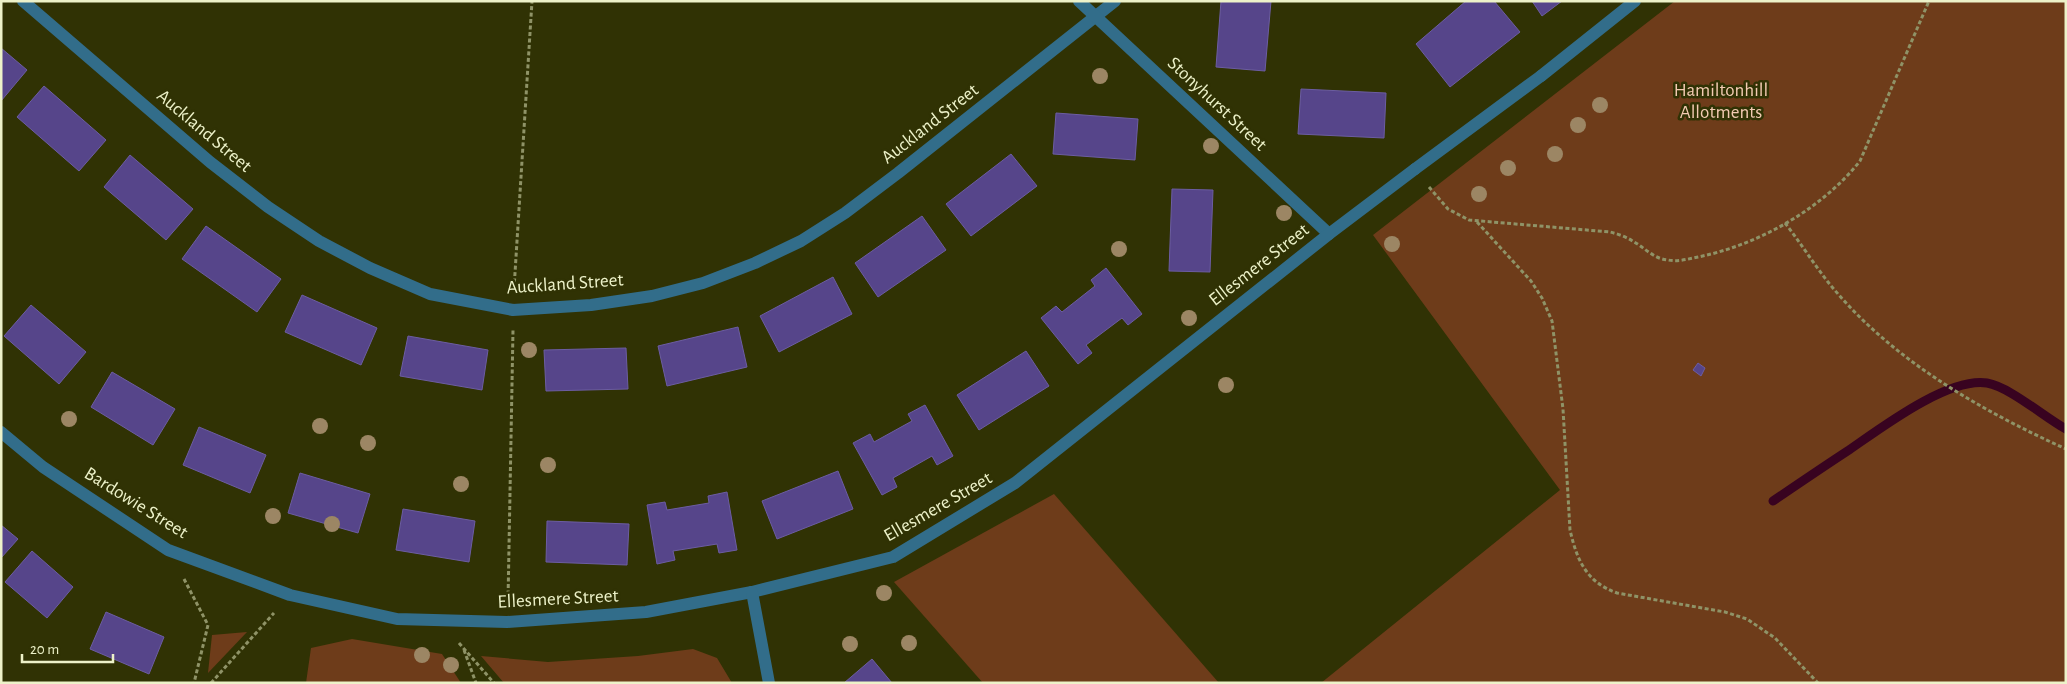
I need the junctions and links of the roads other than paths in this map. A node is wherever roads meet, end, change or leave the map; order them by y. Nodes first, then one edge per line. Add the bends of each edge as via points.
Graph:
1 (23, 1) edge
2 (1079, 1) edge
3 (1115, 1) edge
4 (1635, 1) edge
5 (1096, 17) junction
6 (1329, 234) junction
7 (1, 432) edge
8 (752, 592) junction
9 (290, 595) joint
10 (769, 683) edge

1 - 5 street, Auckland Street via 210,162 319,241 430,294 513,310 591,305 703,284 801,241 898,173
2 - 5 street, Stonyhurst Street
3 - 5 street, Auckland Street
4 - 6 street, Ellesmere Street via 1541,76
5 - 6 street, Stonyhurst Street
6 - 8 street, Ellesmere Street via 1015,483 893,557
7 - 9 street, Bardowie Street via 44,466 168,550
8 - 9 street, Ellesmere Street via 646,612 507,622 397,618
8 - 10 street

